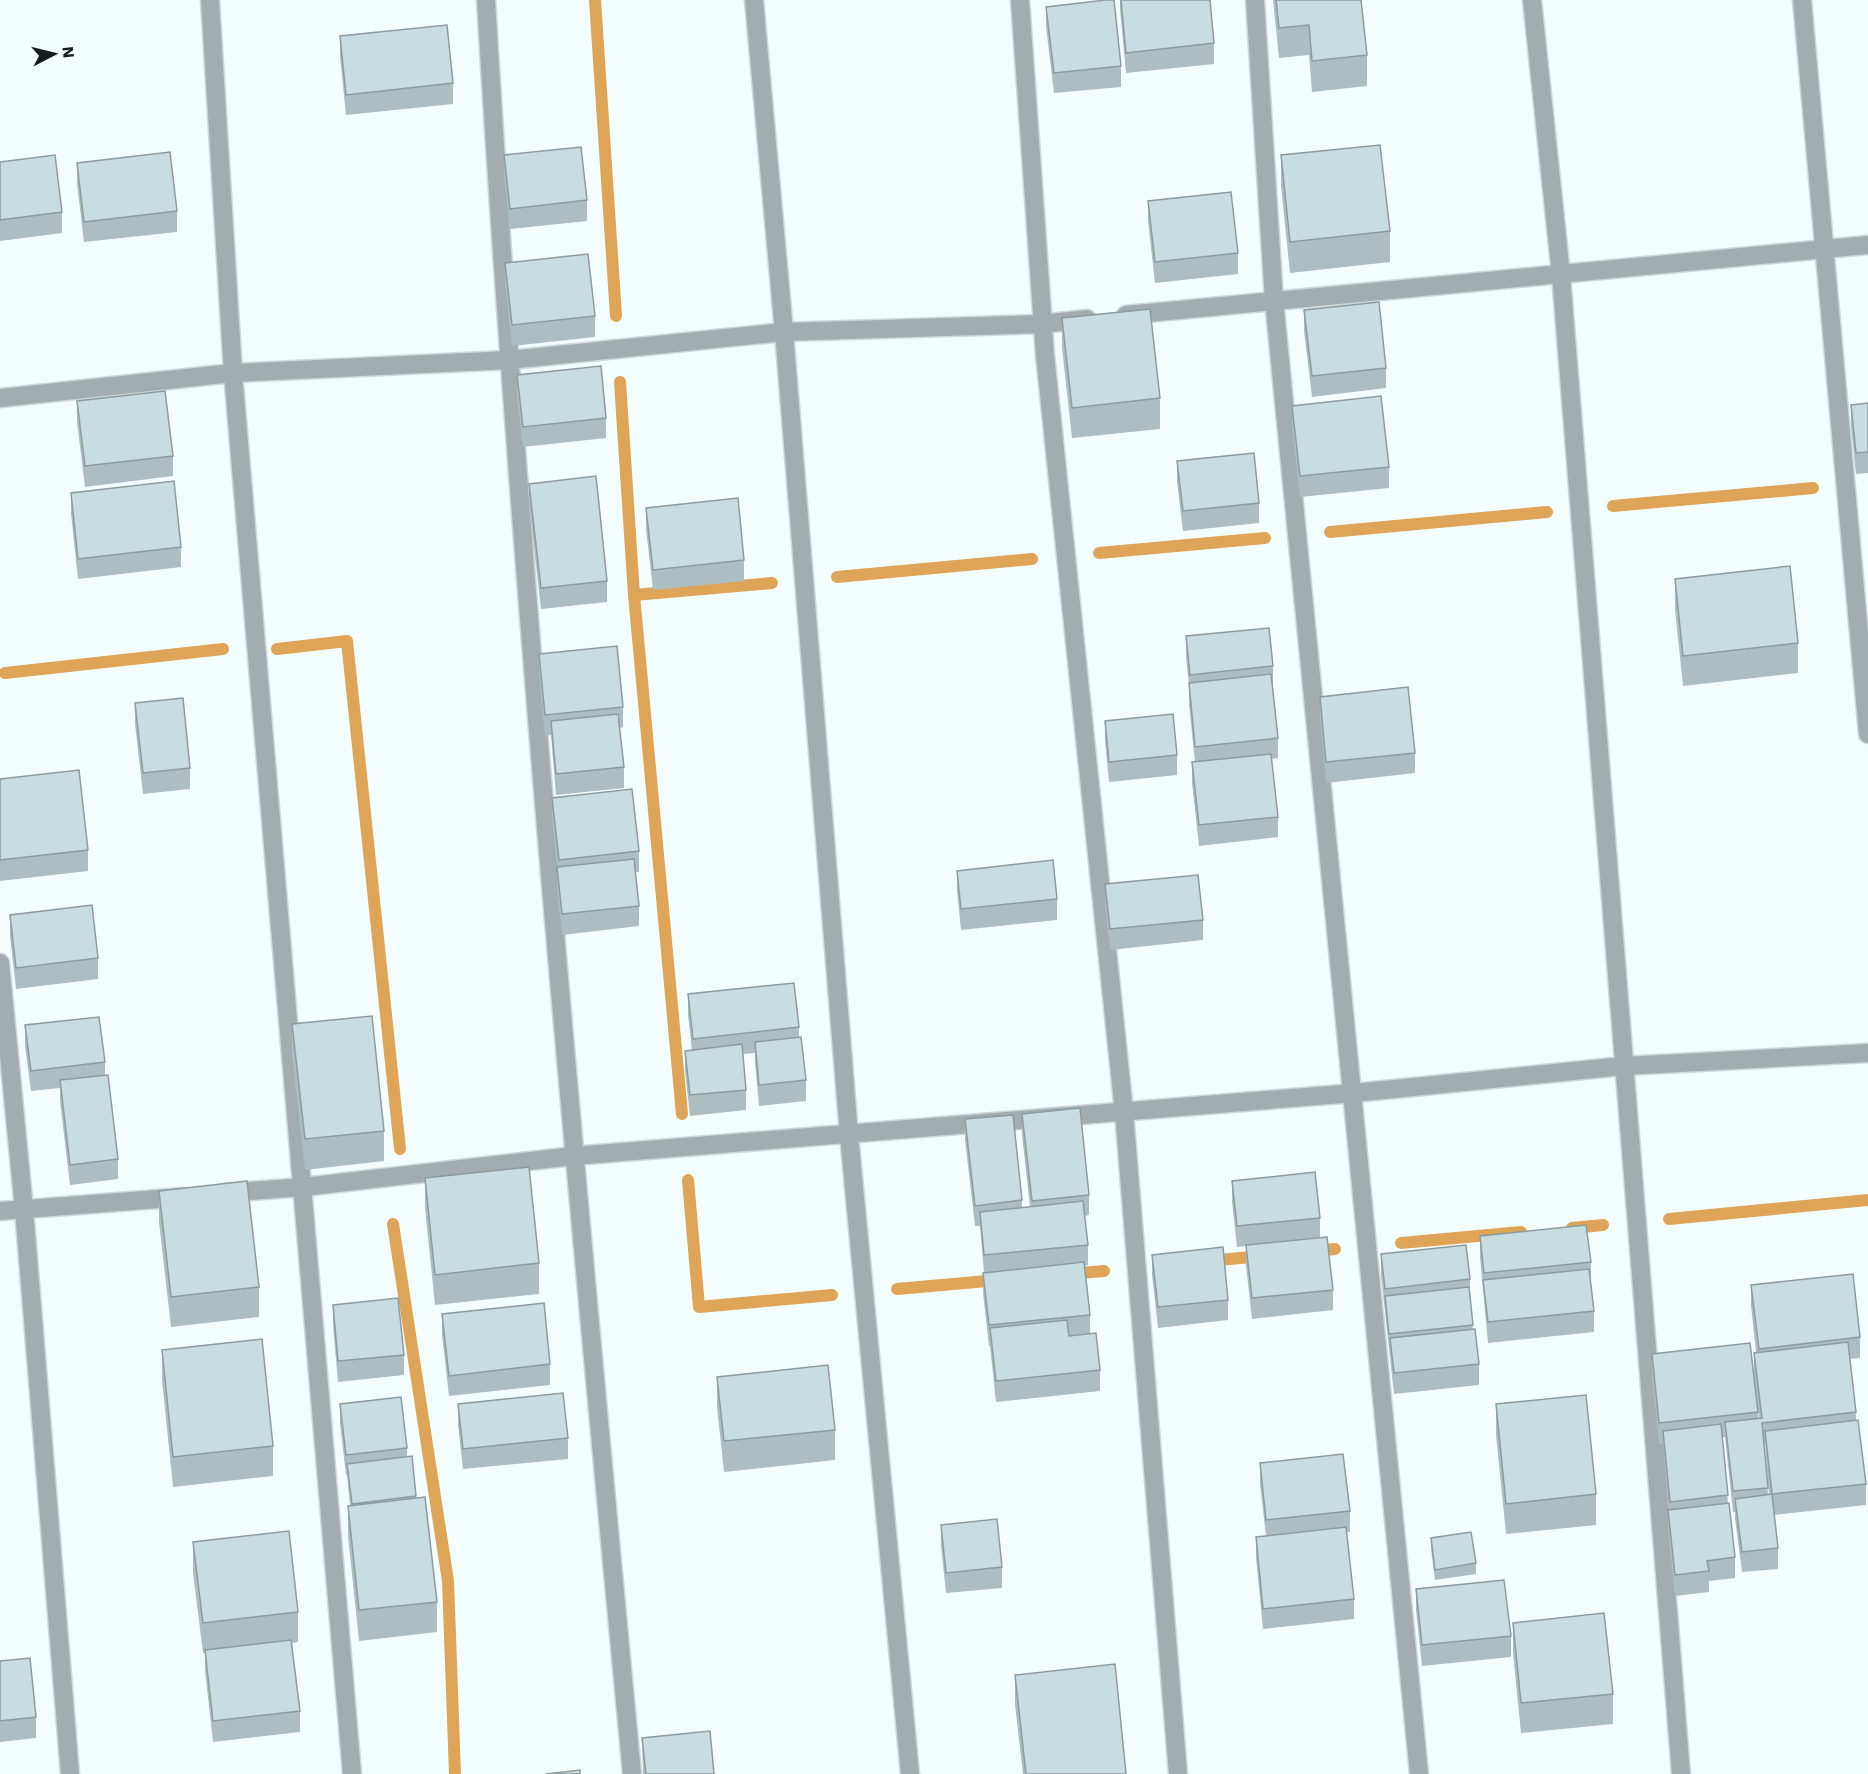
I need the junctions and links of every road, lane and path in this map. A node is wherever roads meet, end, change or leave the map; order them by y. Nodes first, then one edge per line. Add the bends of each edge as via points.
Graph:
1 (210, 0) edge
2 (486, 0) edge
3 (754, 0) edge
4 (1020, 0) edge
5 (1255, 0) edge
6 (1532, 0) edge
7 (1802, 0) edge
8 (1868, 246) edge
9 (1824, 250) junction
10 (1561, 275) junction
11 (1274, 300) junction
12 (1042, 324) junction
13 (784, 332) junction
14 (509, 360) junction
15 (232, 373) junction
16 (0, 398) edge
17 (1868, 734) edge
18 (0, 963) edge
19 (1868, 1053) edge
20 (1623, 1066) junction
21 (1354, 1093) junction
22 (1124, 1112) junction
23 (849, 1135) junction
24 (573, 1156) junction
25 (303, 1187) junction
26 (24, 1209) junction
27 (0, 1211) edge
28 (70, 1774) edge
29 (352, 1774) edge
30 (632, 1774) edge
31 (910, 1774) edge
32 (1178, 1774) edge
33 (1419, 1774) edge
34 (1681, 1774) edge

1 - 15 street
2 - 14 street
3 - 13 street
4 - 12 street
5 - 11 street
6 - 10 street
7 - 9 street
8 - 9 street
9 - 10 street
9 - 17 street
10 - 11 street
10 - 20 street
11 - 12 street
11 - 21 street
12 - 13 street
12 - 22 street
13 - 14 street
13 - 23 street
14 - 15 street
14 - 24 street
15 - 16 street
15 - 25 street
18 - 26 street
19 - 20 street
20 - 21 street
20 - 34 street
21 - 22 street
21 - 33 street
22 - 23 street
22 - 32 street
23 - 24 street
23 - 31 street
24 - 25 street
24 - 30 street
25 - 26 street
25 - 29 street
26 - 27 street
26 - 28 street

